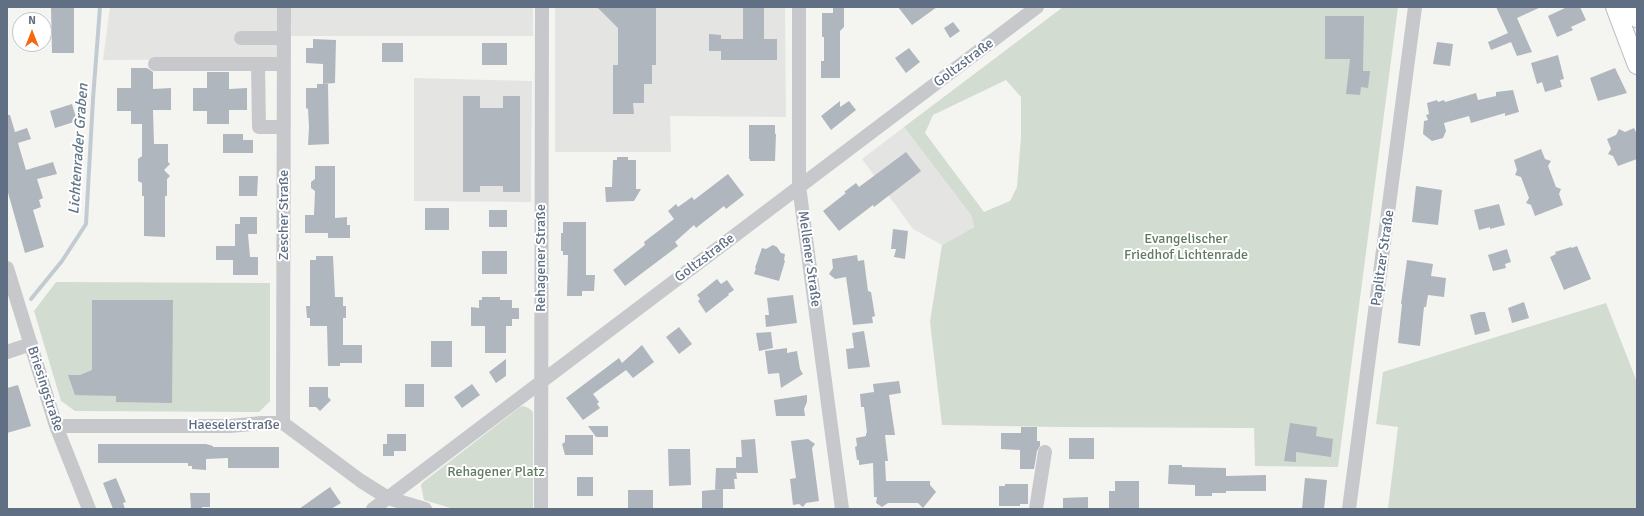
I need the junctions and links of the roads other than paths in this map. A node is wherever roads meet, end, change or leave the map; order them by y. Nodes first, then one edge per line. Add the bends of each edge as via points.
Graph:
1 (284, 7) edge
2 (542, 7) edge
3 (799, 7) edge
4 (1037, 7) edge
5 (1415, 7) edge
6 (1615, 7) edge
7 (1632, 7) edge
8 (1637, 18) edge
9 (241, 38) dead end
10 (284, 38) junction
11 (155, 64) dead end
12 (258, 64) junction
13 (284, 64) junction
14 (1637, 65) edge
15 (284, 127) junction
16 (799, 186) junction
17 (7, 268) edge
18 (31, 344) junction
19 (7, 352) edge
20 (540, 384) junction
21 (283, 423) junction
22 (56, 426) junction
23 (1045, 452) dead end
24 (388, 498) junction
25 (89, 509) edge
26 (373, 509) edge
27 (425, 509) edge
28 (541, 509) edge
29 (842, 509) edge
30 (1036, 509) edge
31 (1349, 509) edge

1 - 10 street, Zescher Straße
2 - 20 street, Rehagener Straße
3 - 16 street, Mellener Straße
4 - 16 street, Goltzstraße
5 - 31 street, Paplitzer Straße
6 - 14 main road
7 - 8 main road
9 - 10 street
10 - 13 street, Zescher Straße
11 - 12 street
12 - 13 street
12 - 15 street via 259,127
13 - 15 street, Zescher Straße
15 - 21 street, Zescher Straße
16 - 20 street, Goltzstraße
16 - 29 street, Mellener Straße
17 - 18 street, Briesingstraße
18 - 19 street
18 - 22 street, Briesingstraße
20 - 24 street, Goltzstraße
20 - 28 street, Rehagener Straße
21 - 22 street, Haeselerstraße via 230,426
21 - 24 street, Haeselerstraße
22 - 25 street, Briesingstraße
23 - 30 street
24 - 26 street, Goltzstraße
24 - 27 street, Haeselerstraße

